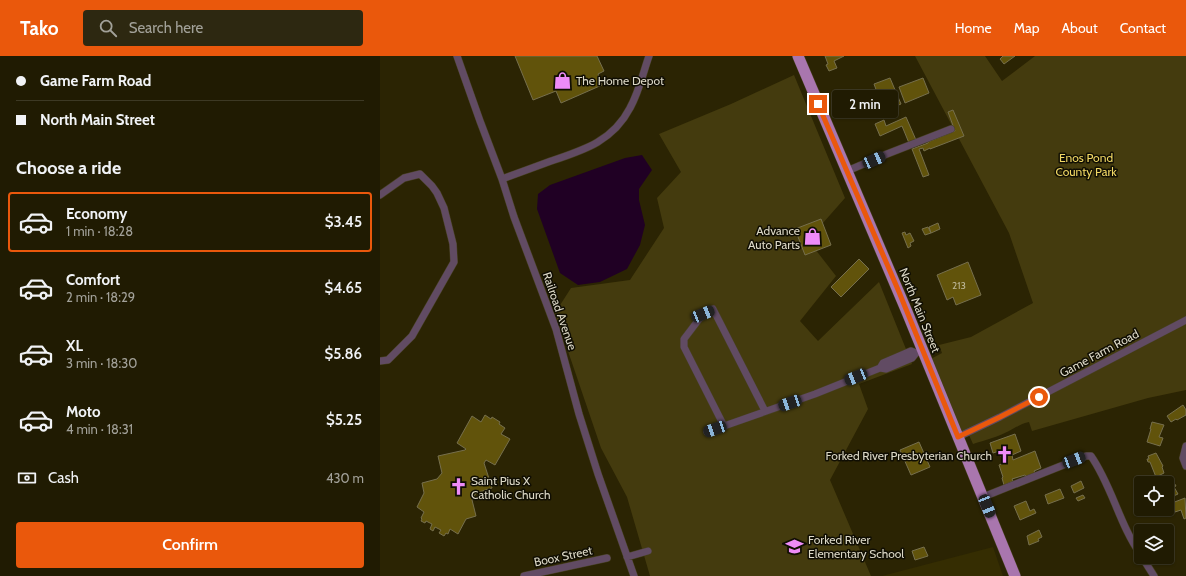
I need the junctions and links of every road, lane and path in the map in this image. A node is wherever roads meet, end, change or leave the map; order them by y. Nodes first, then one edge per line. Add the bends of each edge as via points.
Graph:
1 (457, 56) edge
2 (649, 56) edge
3 (798, 56) edge
4 (951, 129) dead end
5 (847, 171) junction
6 (502, 179) junction
7 (380, 195) edge
8 (1186, 320) edge
9 (919, 352) junction
10 (380, 361) edge
11 (765, 411) junction
12 (724, 426) junction
13 (706, 432) dead end
14 (958, 437) junction
15 (1186, 446) edge
16 (1186, 466) edge
17 (983, 497) junction
18 (1134, 544) edge
19 (648, 551) dead end
20 (627, 557) junction
21 (606, 558) dead end
22 (1147, 564) edge
23 (524, 576) edge
24 (634, 576) edge
25 (1015, 576) edge
26 (1154, 576) edge

1 - 6 street, Railroad Avenue
2 - 6 street via 630,108 609,134 590,147
3 - 5 highway, North Main Street
4 - 5 street
5 - 9 highway, North Main Street via 897,288
6 - 20 street, Railroad Avenue via 556,329 579,414
7 - 10 street via 404,178 420,174 437,193 444,208 453,244 454,262 412,336 388,360
8 - 14 street, Game Farm Road
9 - 11 street via 911,351 884,363 880,368
9 - 14 highway, North Main Street
11 - 12 street
11 - 12 street via 713,309 703,314 684,339 684,348
12 - 13 street
14 - 17 highway, North Main Street
15 - 16 street via 1183,458
17 - 18 street via 1091,456 1099,467
17 - 25 highway, North Main Street
19 - 20 street
20 - 24 street, Railroad Avenue
21 - 23 street, Boox Street
22 - 26 street

